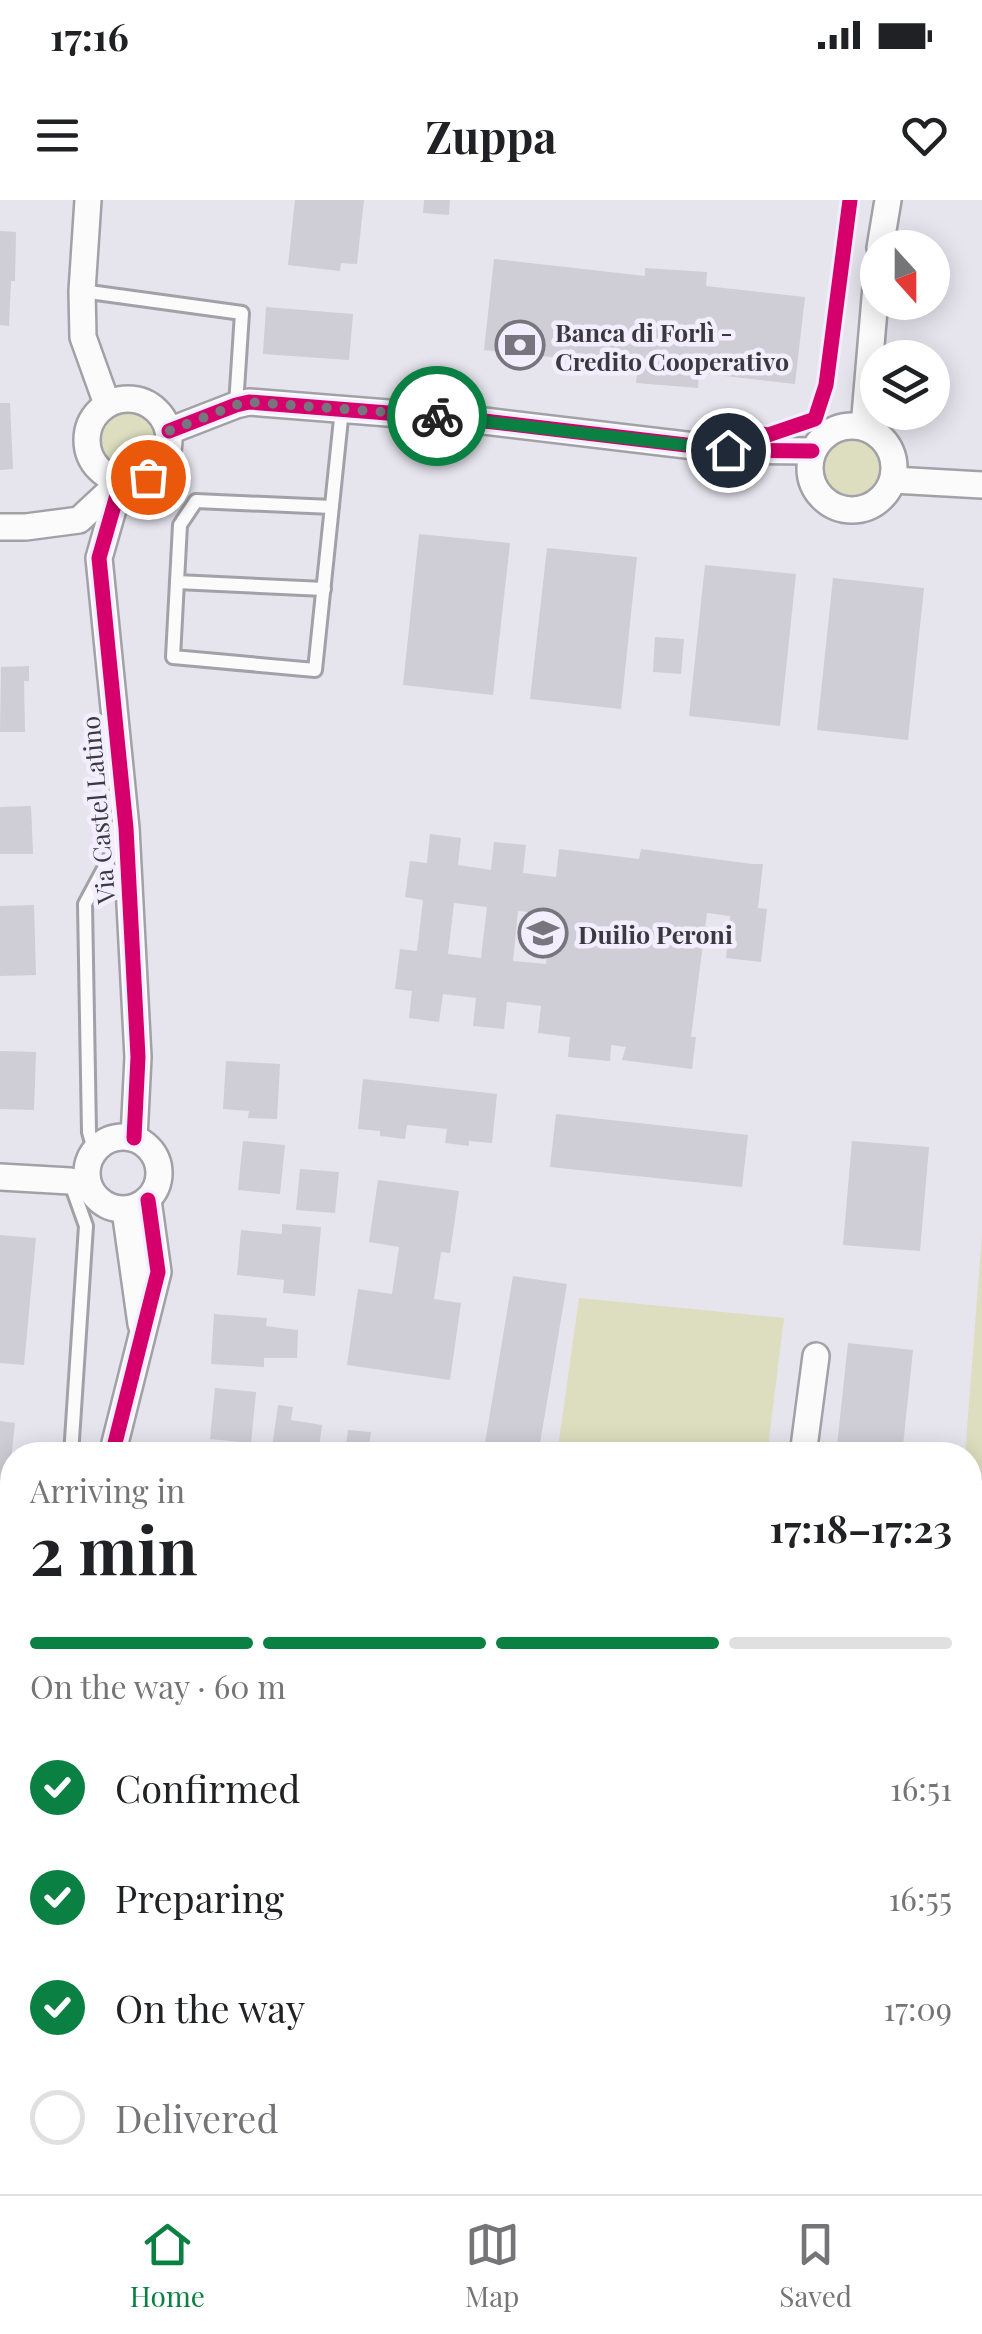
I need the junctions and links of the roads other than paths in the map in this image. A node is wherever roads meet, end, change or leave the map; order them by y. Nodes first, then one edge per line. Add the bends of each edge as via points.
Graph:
1 (88, 200) edge
2 (888, 200) edge
3 (883, 230) edge
4 (82, 291) junction
5 (107, 404) junction
6 (236, 405) junction
7 (342, 409) junction
8 (860, 426) edge
9 (871, 430) edge
10 (169, 431) junction
11 (812, 451) junction
12 (893, 480) junction
13 (121, 481) junction
14 (982, 485) edge
15 (332, 506) junction
16 (0, 528) edge
17 (177, 582) junction
18 (324, 589) junction
19 (126, 828) junction
20 (134, 1138) junction
21 (94, 1150) junction
22 (0, 1177) edge
23 (80, 1185) junction
24 (136, 1205) junction
25 (816, 1356) dead end
26 (72, 1442) edge
27 (115, 1442) edge
28 (804, 1442) edge

1 - 4 street
2 - 3 street
4 - 5 street via 83,338
4 - 6 lane via 242,312
5 - 10 street via 145,402
5 - 13 street via 86,440 96,467
6 - 7 street
6 - 10 street
7 - 11 street via 728,450
7 - 15 lane
8 - 11 street via 839,427
9 - 12 street via 892,454
10 - 13 street via 158,469
11 - 12 street via 810,478 837,508 864,509
12 - 14 street
13 - 16 street via 79,520
13 - 19 street, Via Castel Latino via 99,558
15 - 17 lane via 196,501 180,525
15 - 18 lane
17 - 18 lane
17 - 18 lane via 173,657 316,670
19 - 20 street, Via Castel Latino via 138,1057
19 - 21 lane via 84,904
20 - 21 street via 112,1138
20 - 24 street via 159,1165 156,1190
21 - 23 street
22 - 23 street
23 - 24 street via 114,1209
23 - 26 lane via 86,1226
24 - 27 street via 143,1339
25 - 28 street

